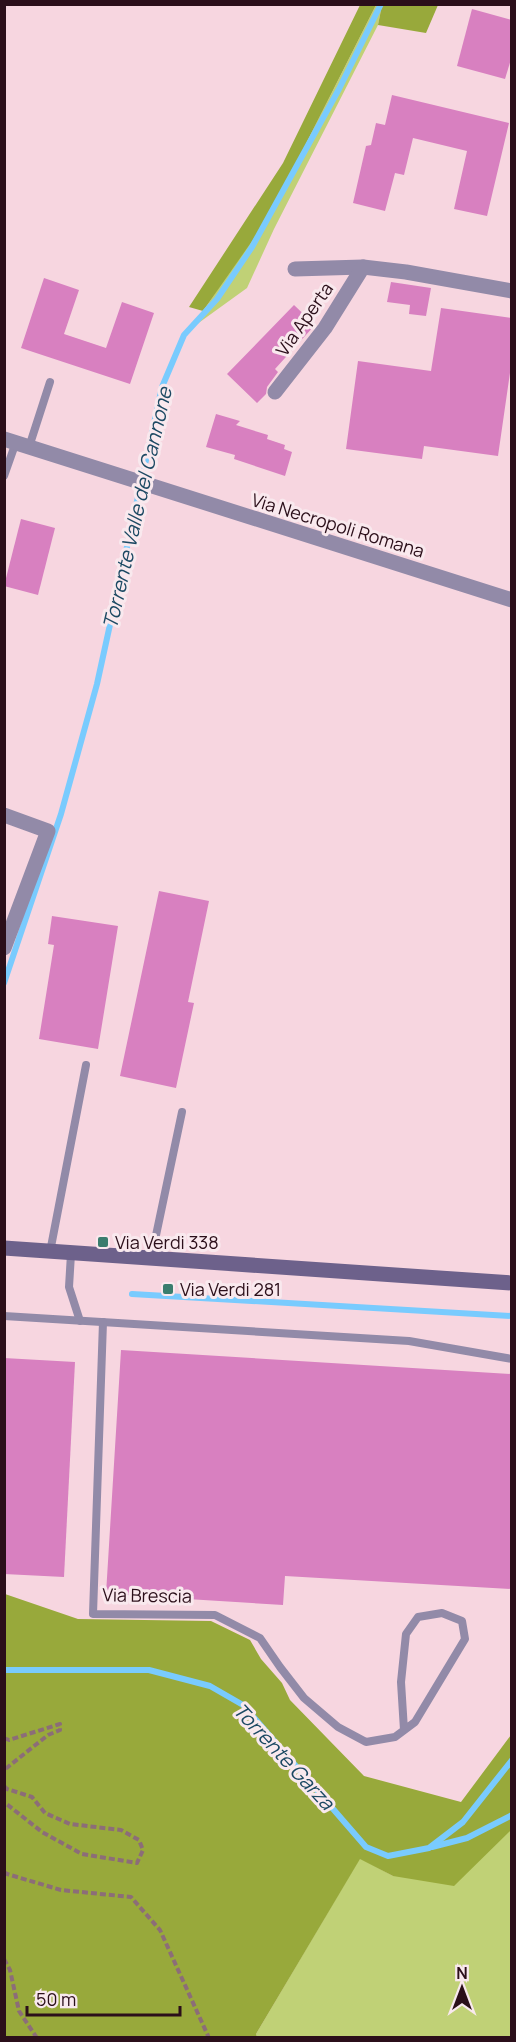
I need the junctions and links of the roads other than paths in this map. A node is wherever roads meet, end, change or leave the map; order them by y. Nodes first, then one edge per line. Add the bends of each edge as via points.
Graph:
1 (363, 267) junction
2 (295, 269) dead end
3 (512, 291) edge
4 (50, 382) dead end
5 (275, 392) dead end
6 (16, 443) edge
7 (4, 476) edge
8 (511, 599) edge
9 (4, 815) edge
10 (4, 948) edge
11 (86, 1065) dead end
12 (182, 1112) dead end
13 (4, 1248) edge
14 (43, 1252) junction
15 (71, 1254) junction
16 (151, 1259) junction
17 (512, 1282) edge
18 (4, 1316) edge
19 (80, 1321) junction
20 (103, 1322) junction
21 (512, 1359) edge
22 (404, 1730) junction

1 - 2 street, Via Aperta
1 - 3 street, Via Aperta
1 - 5 street, Via Aperta via 325,328
4 - 6 lane
6 - 7 lane
6 - 8 street, Via Necropoli Romana
9 - 10 street via 48,831
11 - 14 lane
12 - 16 lane
13 - 14 main road
14 - 15 main road
15 - 16 main road
15 - 19 lane via 69,1287
16 - 17 main road
18 - 19 lane
19 - 20 lane
20 - 21 lane via 409,1341
20 - 22 lane, Via Brescia via 93,1614 215,1615 260,1638 304,1698 339,1727 366,1742 395,1737
22 - 22 lane, Via Brescia via 415,1722 465,1638 462,1621 442,1613 418,1617 406,1634 401,1682

